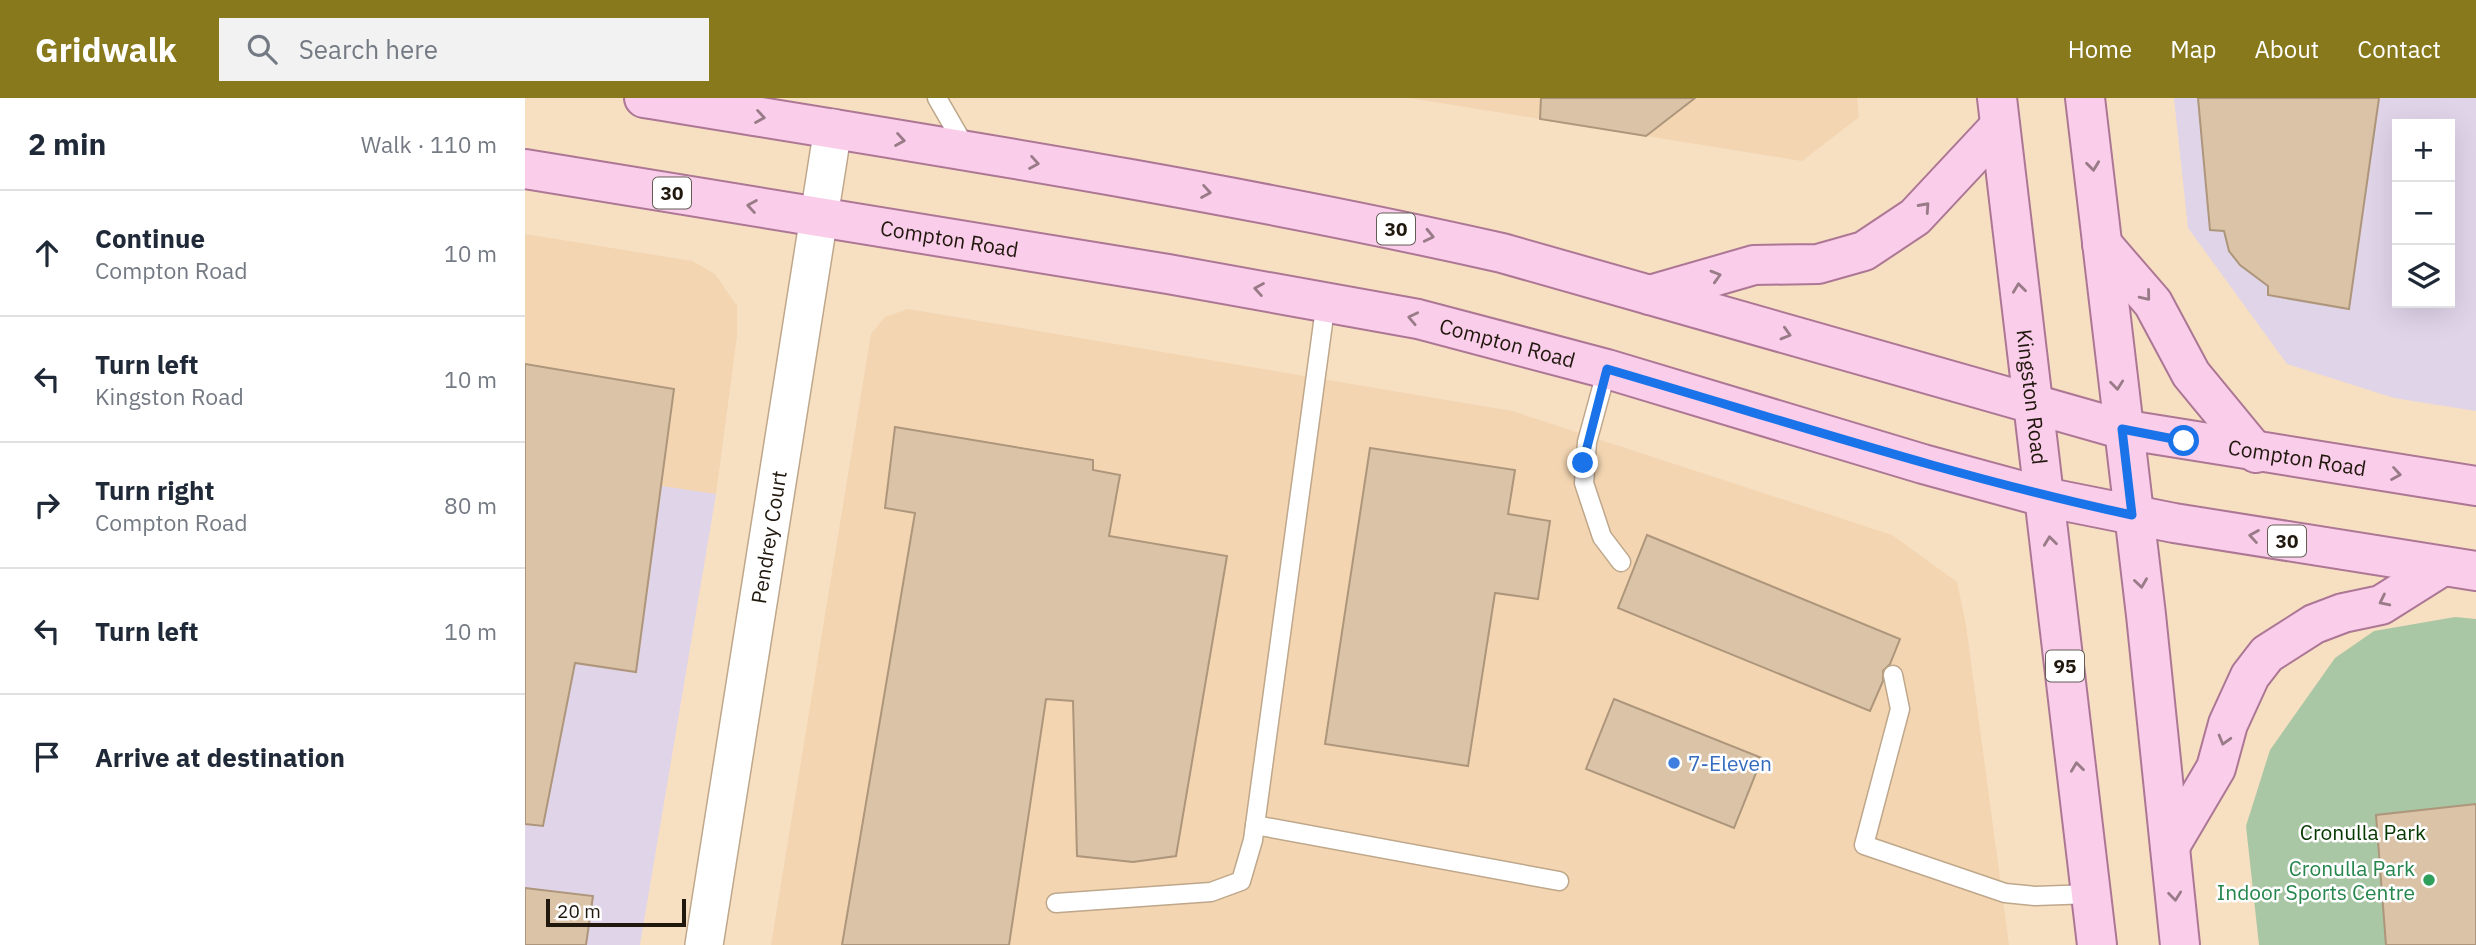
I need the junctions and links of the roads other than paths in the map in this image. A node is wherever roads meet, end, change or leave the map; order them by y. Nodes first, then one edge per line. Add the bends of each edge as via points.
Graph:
1 (644, 98) edge
2 (937, 98) edge
3 (2085, 98) edge
4 (723, 104) edge
5 (1999, 112) edge
6 (833, 128) junction
7 (967, 151) junction
8 (525, 169) edge
9 (820, 217) junction
10 (2102, 244) junction
11 (1650, 295) junction
12 (1326, 301) junction
13 (1607, 369) junction
14 (2035, 405) junction
15 (2122, 429) junction
16 (2256, 453) junction
17 (2476, 485) edge
18 (2044, 497) junction
19 (2132, 515) junction
20 (1621, 562) dead end
21 (2459, 569) edge
22 (1893, 674) dead end
23 (1255, 825) junction
24 (2170, 846) junction
25 (1559, 881) dead end
26 (2092, 894) junction
27 (1056, 903) dead end
28 (704, 945) edge
29 (2097, 945) edge
30 (2179, 945) edge

1 - 4 main road, Compton Road / 30
2 - 7 lane
3 -> 10 main road
4 -> 6 main road, Compton Road / 30
11 -> 5 main road via 1754,265 1818,264 1864,251 1915,217
14 -> 5 main road, Kingston Road / 95
6 -> 7 main road, Compton Road / 30
6 - 9 street, Pendrey Court
7 -> 11 main road, Compton Road / 30 via 1403,230
9 -> 8 main road, Compton Road / 30
12 -> 9 main road, Compton Road / 30
9 - 28 street, Pendrey Court
10 -> 15 main road
10 -> 16 main road via 2153,303 2191,374
11 -> 14 main road, Compton Road / 30
13 -> 12 main road, Compton Road / 30 via 1418,319
12 - 23 lane
13 - 18 main road, Compton Road / 30
13 - 20 lane via 1587,442 1584,484 1602,537
14 - 15 main road, Compton Road / 30
14 - 18 main road, Kingston Road / 95
15 - 16 main road, Compton Road / 30
15 - 19 main road
16 -> 17 main road, Compton Road / 30
18 - 19 main road, Compton Road / 30
26 -> 18 main road, Kingston Road / 95
21 -> 19 main road, Compton Road / 30
19 -> 24 main road
21 -> 24 main road via 2381,605 2314,624 2267,654 2250,676 2228,724 2216,768
22 - 26 lane via 1900,709 1864,845 2005,893
23 - 25 lane
23 - 27 lane via 1241,881 1211,892
24 -> 30 main road
26 - 29 main road, Kingston Road / 95

